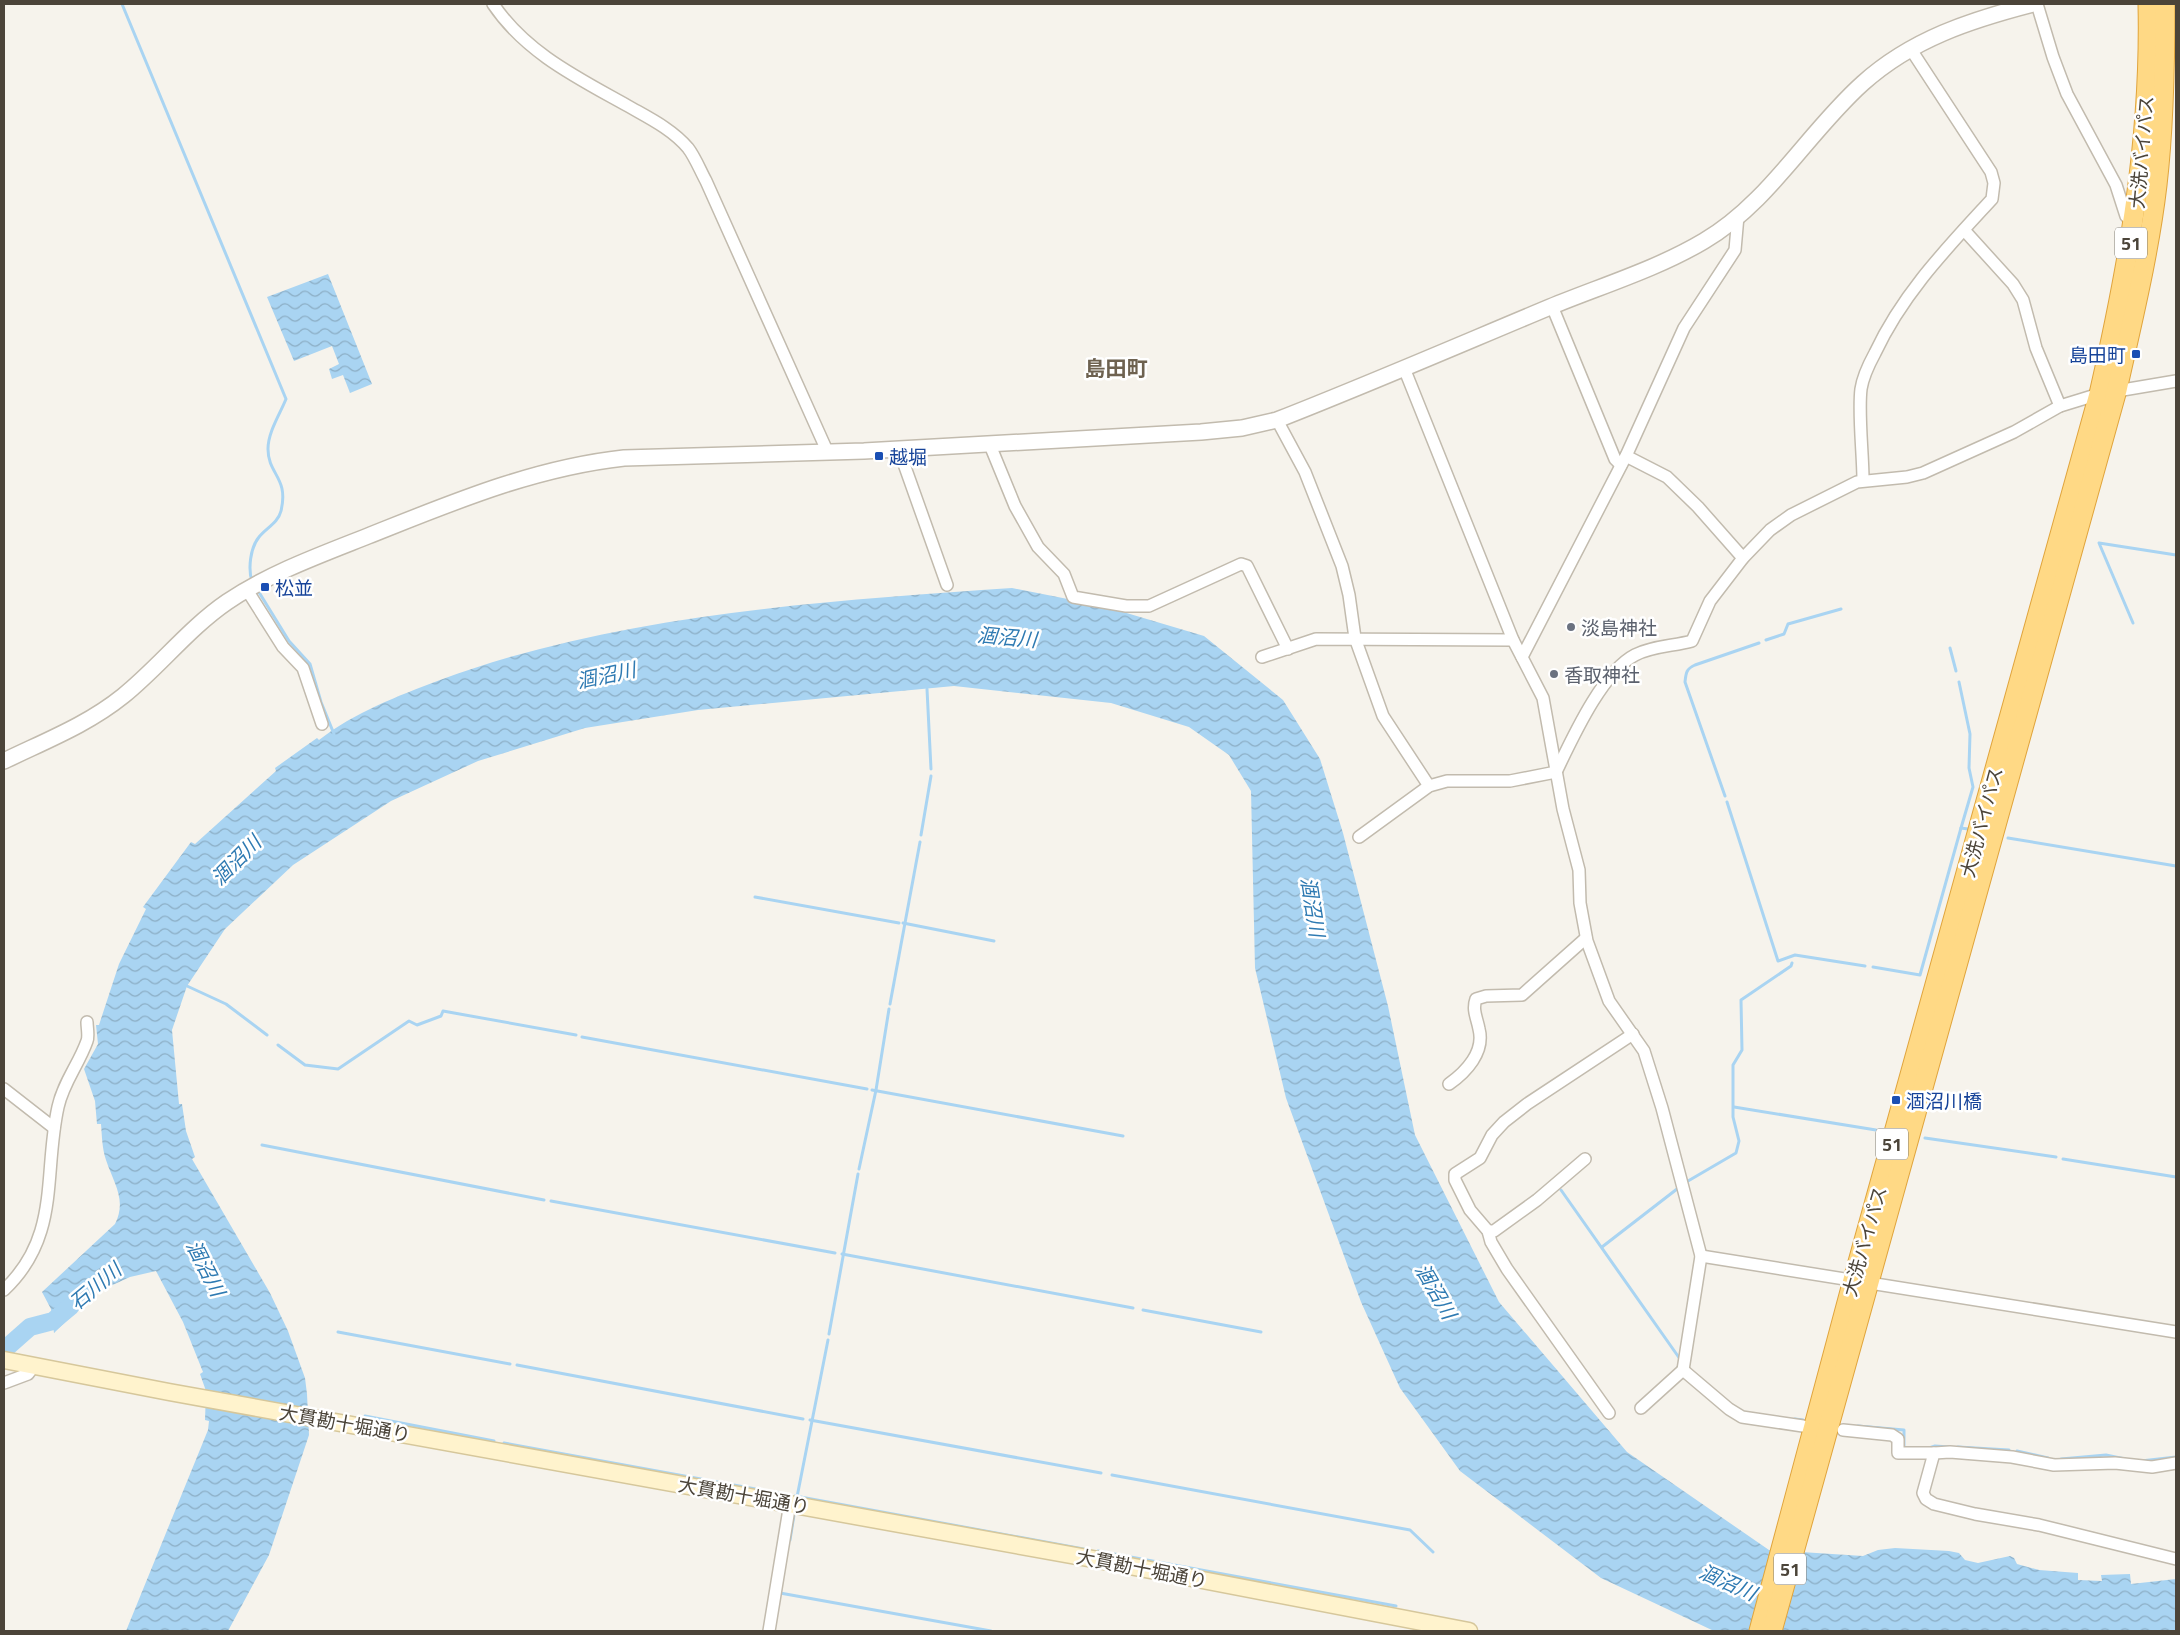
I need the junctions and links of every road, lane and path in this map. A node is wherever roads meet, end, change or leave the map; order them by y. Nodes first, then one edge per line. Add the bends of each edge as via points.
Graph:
1 (493, 4) edge
2 (2033, 4) edge
3 (2037, 4) edge
4 (2148, 4) edge
5 (2165, 4) edge
6 (2017, 6) edge
7 (1910, 48) junction
8 (1738, 216) junction
9 (2134, 224) junction
10 (1964, 230) junction
11 (1552, 306) junction
12 (1404, 368) junction
13 (2176, 381) edge
14 (2108, 392) junction
15 (2060, 406) junction
16 (1277, 420) junction
17 (990, 445) junction
18 (899, 450) junction
19 (828, 453) junction
20 (1623, 460) junction
21 (1864, 480) junction
22 (1743, 558) junction
23 (948, 585) dead end
24 (247, 590) junction
25 (1354, 638) junction
26 (1513, 640) junction
27 (1288, 649) junction
28 (1262, 657) dead end
29 (1522, 657) junction
30 (322, 724) dead end
31 (4, 761) edge
32 (1556, 772) junction
33 (1429, 786) junction
34 (1359, 837) dead end
35 (1586, 938) junction
36 (87, 1022) dead end
37 (1633, 1034) junction
38 (1449, 1084) dead end
39 (4, 1089) edge
40 (54, 1128) junction
41 (1585, 1158) dead end
42 (1488, 1231) junction
43 (1700, 1256) junction
44 (1861, 1281) junction
45 (4, 1290) edge
46 (2176, 1332) edge
47 (19, 1363) edge
48 (1683, 1370) junction
49 (4, 1383) edge
50 (1641, 1408) dead end
51 (1609, 1413) dead end
52 (1804, 1426) dead end
53 (1843, 1430) dead end
54 (1934, 1453) junction
55 (2176, 1463) edge
56 (790, 1503) junction
57 (1801, 1504) junction
58 (2176, 1559) edge
59 (1423, 1627) edge
60 (769, 1631) edge
61 (1469, 1631) edge
62 (1759, 1631) edge
63 (1772, 1631) edge

1 - 19 street via 514,31 553,64 655,121 676,135 689,149
2 - 6 street
3 - 9 street via 2067,94 2116,185 2126,216
4 - 9 highway, 大洗バイパス / 51 via 2145,125
5 - 14 highway, 大洗バイパス / 51 via 2157,185 2137,300
6 - 7 street via 1948,29
7 - 8 street via 1863,83
7 - 10 street via 1991,172 1994,183 1992,200
8 - 11 street via 1687,250
8 - 20 street via 1735,250 1684,328
9 - 14 highway, 大洗バイパス / 51
10 - 15 street via 2013,284 2023,300 2036,348
10 - 21 street via 1918,283 1880,341 1868,367 1861,389
11 - 12 street
11 - 20 street via 1614,459
12 - 16 street
12 - 26 street
13 - 14 street
14 - 15 street
14 - 44 highway, 大洗バイパス / 51
14 - 44 highway, 大洗バイパス / 51 via 1878,1254
15 - 21 street via 2014,432 1923,473
16 - 17 street via 1224,431
16 - 25 street via 1305,472 1342,566
17 - 18 street
17 - 27 street via 1015,506 1038,547 1064,574 1073,597 1126,606 1149,606 1241,564 1247,566
18 - 19 street
18 - 23 street
19 - 24 street via 624,458 532,475 474,494 314,557
20 - 22 street via 1667,477
20 - 29 street
21 - 22 street via 1791,515 1770,530
22 - 32 street via 1710,601 1692,641 1635,654 1607,681
24 - 30 street via 283,647 303,668
24 - 31 street via 214,612 124,696 86,723
25 - 26 street
25 - 27 street via 1316,639
25 - 33 street via 1383,716
26 - 29 street
27 - 28 street
29 - 32 street via 1543,698
32 - 33 street via 1510,781 1448,782
32 - 35 street via 1580,870 1580,902
33 - 34 street
35 - 37 street via 1609,1001
35 - 38 street via 1522,995 1476,999 1474,1012 1480,1042 1468,1068
36 - 40 street via 88,1040 71,1072 58,1106
37 - 42 street via 1504,1122 1492,1135 1480,1158 1455,1174 1470,1210
37 - 43 street via 1644,1051 1659,1098
39 - 40 street
40 - 45 street via 51,1181 42,1226 24,1267
41 - 42 street via 1537,1200 1494,1231
42 - 51 street via 1512,1277
43 - 44 street
43 - 48 street
44 - 46 street
44 - 57 highway, 大洗バイパス / 51
47 - 49 street via 28,1374
47 - 56 main road, 大貫勘十堀通り
48 - 50 street
48 - 52 street via 1742,1417
53 - 54 street via 1892,1435 1898,1439 1898,1453
54 - 55 street via 2012,1457 2054,1465 2115,1463 2152,1467
54 - 58 street via 1923,1493 1934,1504 2038,1525
56 - 59 main road, 大貫勘十堀通り
56 - 60 street
57 - 62 highway, 大洗バイパス / 51
57 - 63 highway, 大洗バイパス / 51
59 - 61 main road, 大貫勘十堀通り

